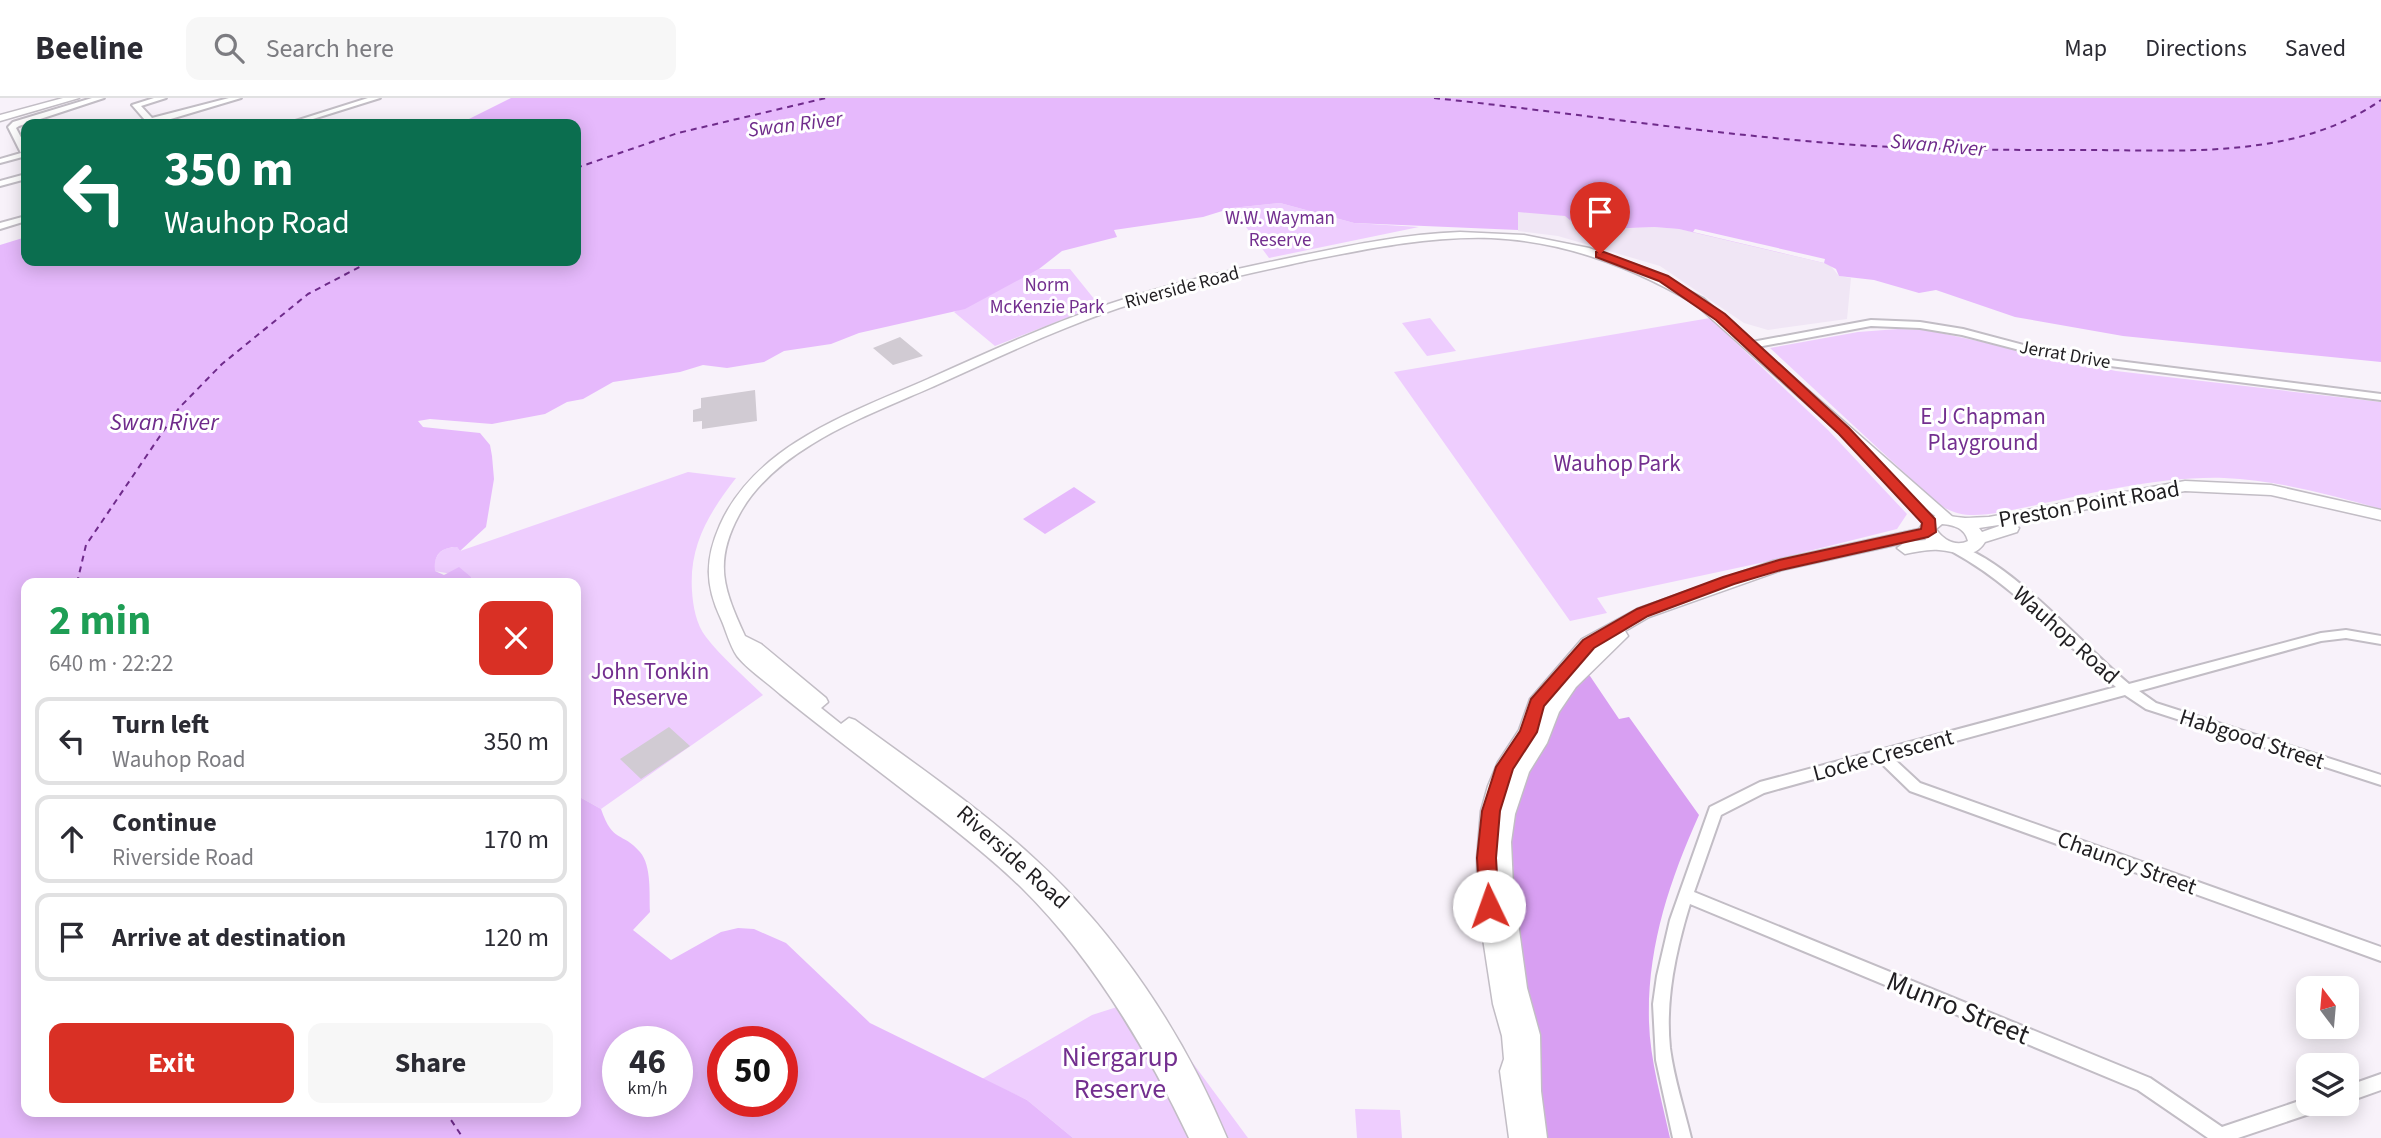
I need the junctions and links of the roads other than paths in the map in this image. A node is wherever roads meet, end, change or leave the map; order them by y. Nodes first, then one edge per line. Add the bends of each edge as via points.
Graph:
1 (74, 98) edge
2 (100, 98) edge
3 (162, 98) edge
4 (237, 98) edge
5 (376, 98) edge
6 (0, 118) edge
7 (32, 119) edge
8 (148, 119) edge
9 (161, 119) edge
10 (307, 119) edge
11 (21, 122) edge
12 (21, 144) edge
13 (21, 155) edge
14 (0, 161) edge
15 (21, 178) edge
16 (0, 184) edge
17 (21, 220) edge
18 (0, 226) edge
19 (1752, 345) junction
20 (2381, 397) edge
21 (1844, 431) junction
22 (2381, 515) edge
23 (1955, 521) junction
24 (2381, 522) edge
25 (1939, 537) junction
26 (1976, 542) junction
27 (2005, 580) junction
28 (739, 640) junction
29 (2381, 640) edge
30 (2127, 689) junction
31 (1882, 756) junction
32 (2381, 780) edge
33 (1687, 896) junction
34 (2381, 954) edge
35 (2381, 1082) edge
36 (2359, 1090) edge
37 (2296, 1110) edge
38 (2217, 1137) edge
39 (1200, 1138) edge
40 (1216, 1138) edge
41 (1521, 1138) edge
42 (1535, 1138) edge
43 (1682, 1138) edge

1 - 6 street
2 - 7 street
3 - 8 street via 136,105
4 - 9 street
5 - 10 street
11 - 12 street via 12,127
13 - 14 street
15 - 16 street
17 - 18 street
19 - 20 street, Jerrat Drive via 1871,323 1913,324 2054,356
19 - 21 street, Wauhop Road
19 - 28 street, Riverside Road via 1699,300 1664,279 1579,248 1508,236 1462,234 1379,243 1148,295 1047,331 841,423 772,467 740,500 717,554 716,588 722,611
21 - 23 street, Wauhop Road
21 - 25 street, Wauhop Road
22 - 23 main road, Preston Point Road via 2271,490 2185,486 1989,522
23 - 25 main road, Preston Point Road
23 - 26 main road via 1974,532
24 - 26 main road, Preston Point Road via 2280,498 2197,493 2001,530
25 - 26 main road, Preston Point Road
25 - 27 street, Wauhop Road
25 - 41 main road via 1779,565 1643,612 1588,644 1537,704 1528,732 1498,786 1487,858 1489,906 1504,1004 1514,1035 1512,1071
25 - 42 main road via 1773,576 1653,618 1608,643 1551,709 1513,786 1501,842 1502,886 1528,1035
26 - 27 street, Wauhop Road
27 - 30 street, Wauhop Road
28 - 39 street, Riverside Road via 743,652 769,676 1001,857 1053,909 1155,1052
28 - 40 street, Riverside Road via 988,829 1055,890 1087,926 1158,1026
29 - 30 street, Locke Crescent via 2346,634 2321,637
30 - 31 street, Locke Crescent
30 - 32 street, Habgood Street via 2169,713
31 - 33 street, Locke Crescent via 1760,788 1715,811
31 - 34 street, Chauncy Street via 1915,787
33 - 38 street, Munro Street via 2144,1084
33 - 43 street, Locke Crescent via 1668,952 1660,1032
35 - 36 street
37 - 38 street

